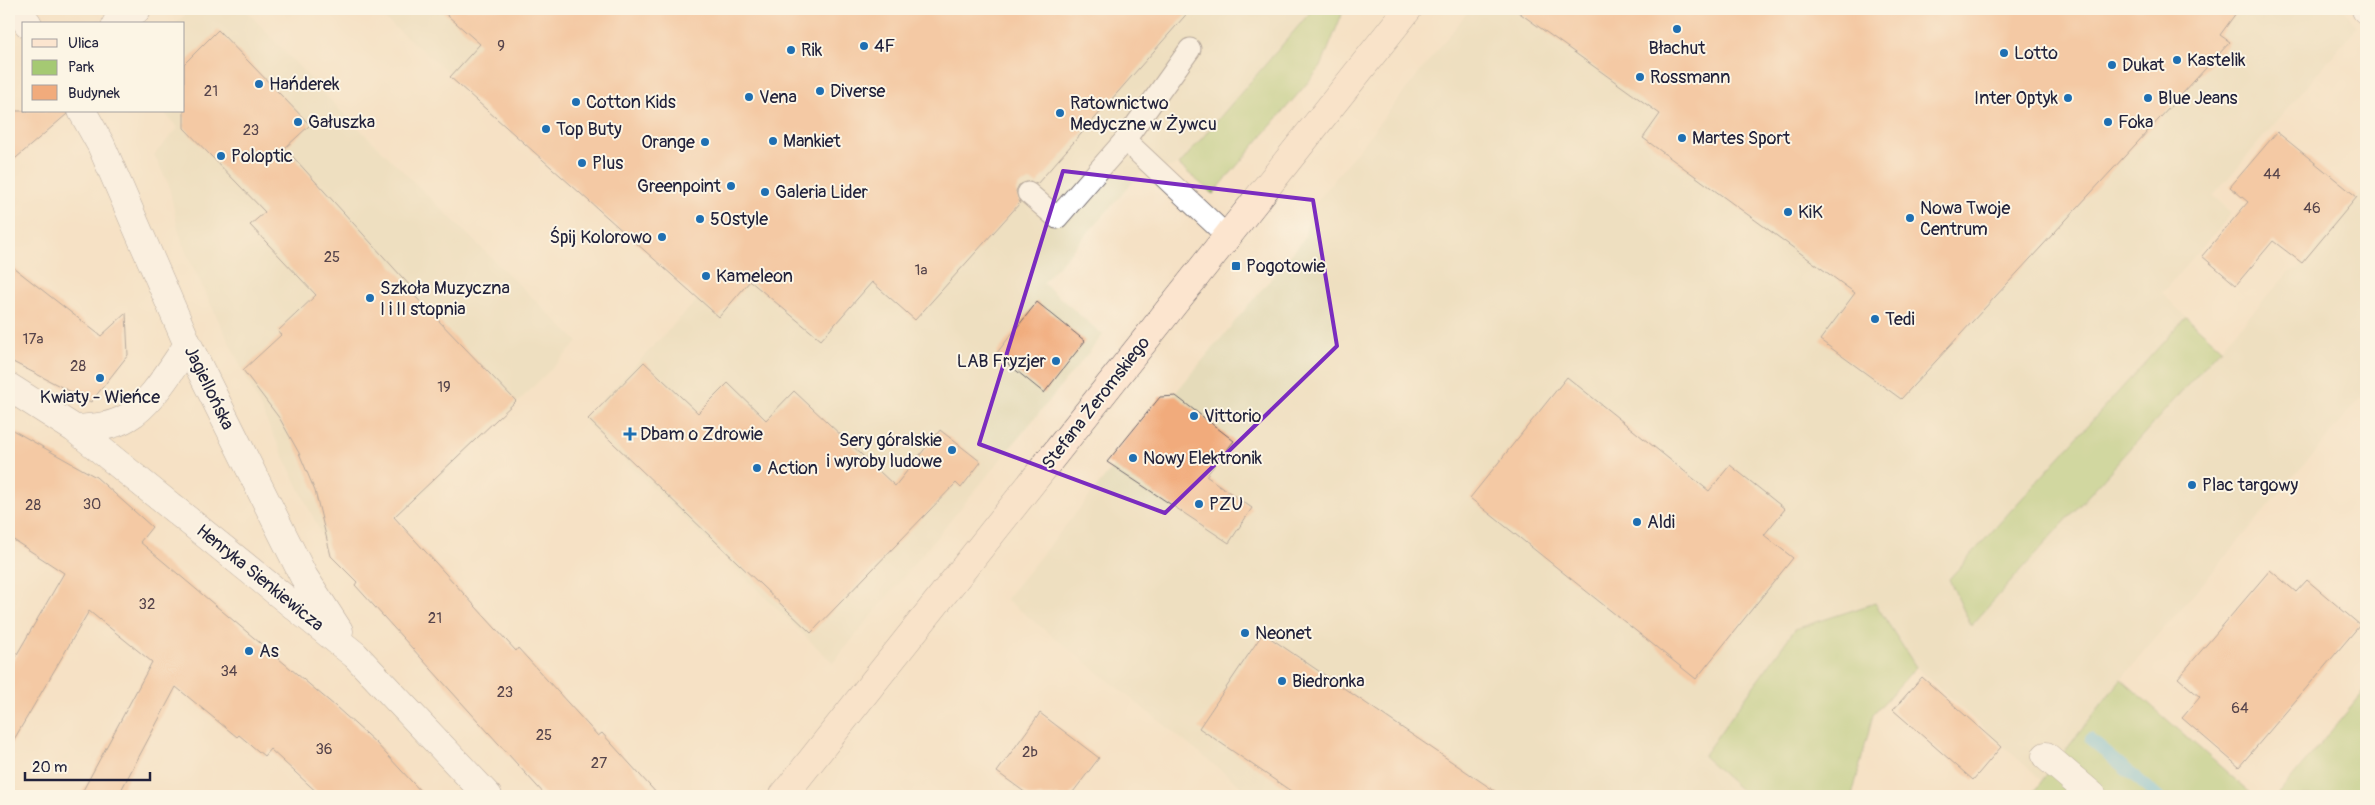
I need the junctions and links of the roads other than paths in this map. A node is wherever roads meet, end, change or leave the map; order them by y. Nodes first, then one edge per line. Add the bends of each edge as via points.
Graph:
1 (17, 9) edge
2 (137, 9) edge
3 (1408, 9) edge
4 (27, 22) edge
5 (119, 22) edge
6 (1190, 49) dead end
7 (83, 112) edge
8 (1125, 140) junction
9 (1028, 193) dead end
10 (1228, 237) junction
11 (188, 345) junction
12 (9, 387) edge
13 (75, 429) junction
14 (355, 655) junction
15 (2046, 756) dead end
16 (488, 796) edge
17 (783, 796) edge
18 (2093, 796) edge

1 - 4 street
2 - 5 street
3 - 10 street, Stefana Żeromskiego
6 - 8 lane
7 - 11 street, Jagiellońska via 101,146
8 - 9 lane via 1056,218
8 - 10 lane
10 - 17 street, Stefana Żeromskiego
11 - 13 street via 148,401 128,417 102,427
11 - 14 street, Jagiellońska via 304,577
12 - 13 street, Henryka Sienkiewicza
13 - 14 street, Henryka Sienkiewicza
14 - 16 street, Henryka Sienkiewicza
15 - 18 street

